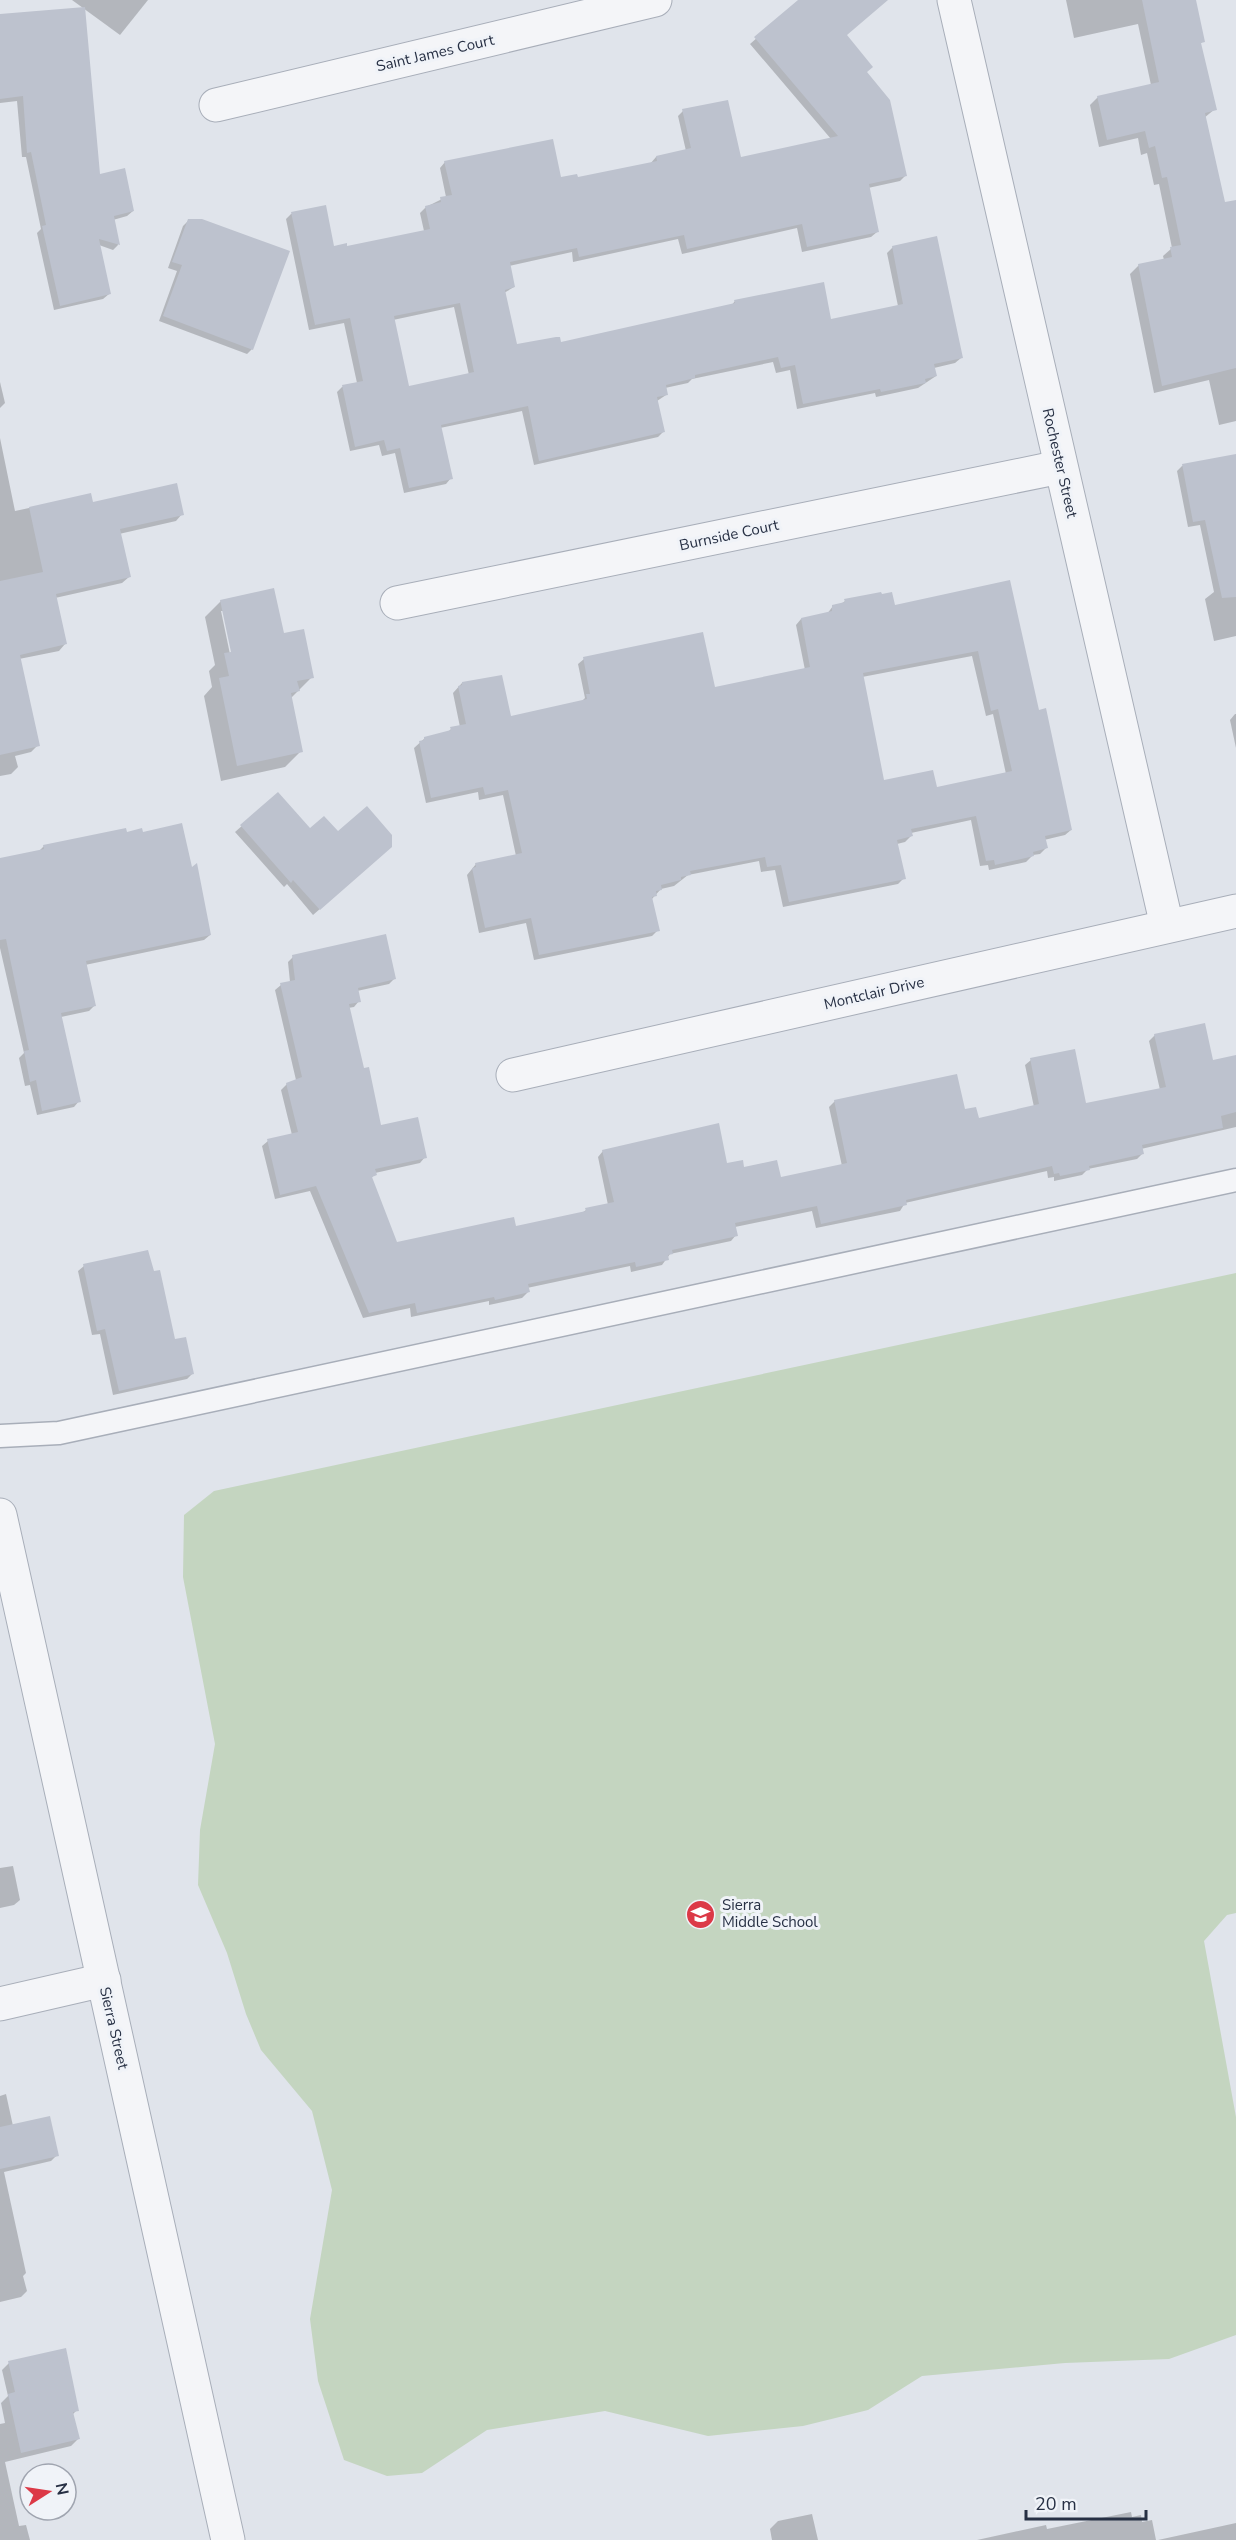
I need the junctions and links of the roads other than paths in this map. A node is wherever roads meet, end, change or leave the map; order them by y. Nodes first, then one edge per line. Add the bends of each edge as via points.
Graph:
1 (655, 0) edge
2 (954, 0) edge
3 (216, 105) dead end
4 (1060, 466) junction
5 (397, 603) dead end
6 (1236, 911) edge
7 (1167, 927) junction
8 (513, 1075) dead end
9 (1236, 1180) edge
10 (0, 1436) edge
11 (0, 1515) edge
12 (104, 1980) junction
13 (0, 2004) edge
14 (228, 2540) edge

1 - 3 street, Saint James Court
2 - 4 street, Rochester Street
4 - 5 street, Burnside Court
4 - 7 street, Rochester Street
6 - 7 street, Montclair Drive
7 - 8 street, Montclair Drive
9 - 10 lane via 59,1433
11 - 12 street, Sierra Street
12 - 13 street
12 - 14 street, Sierra Street

